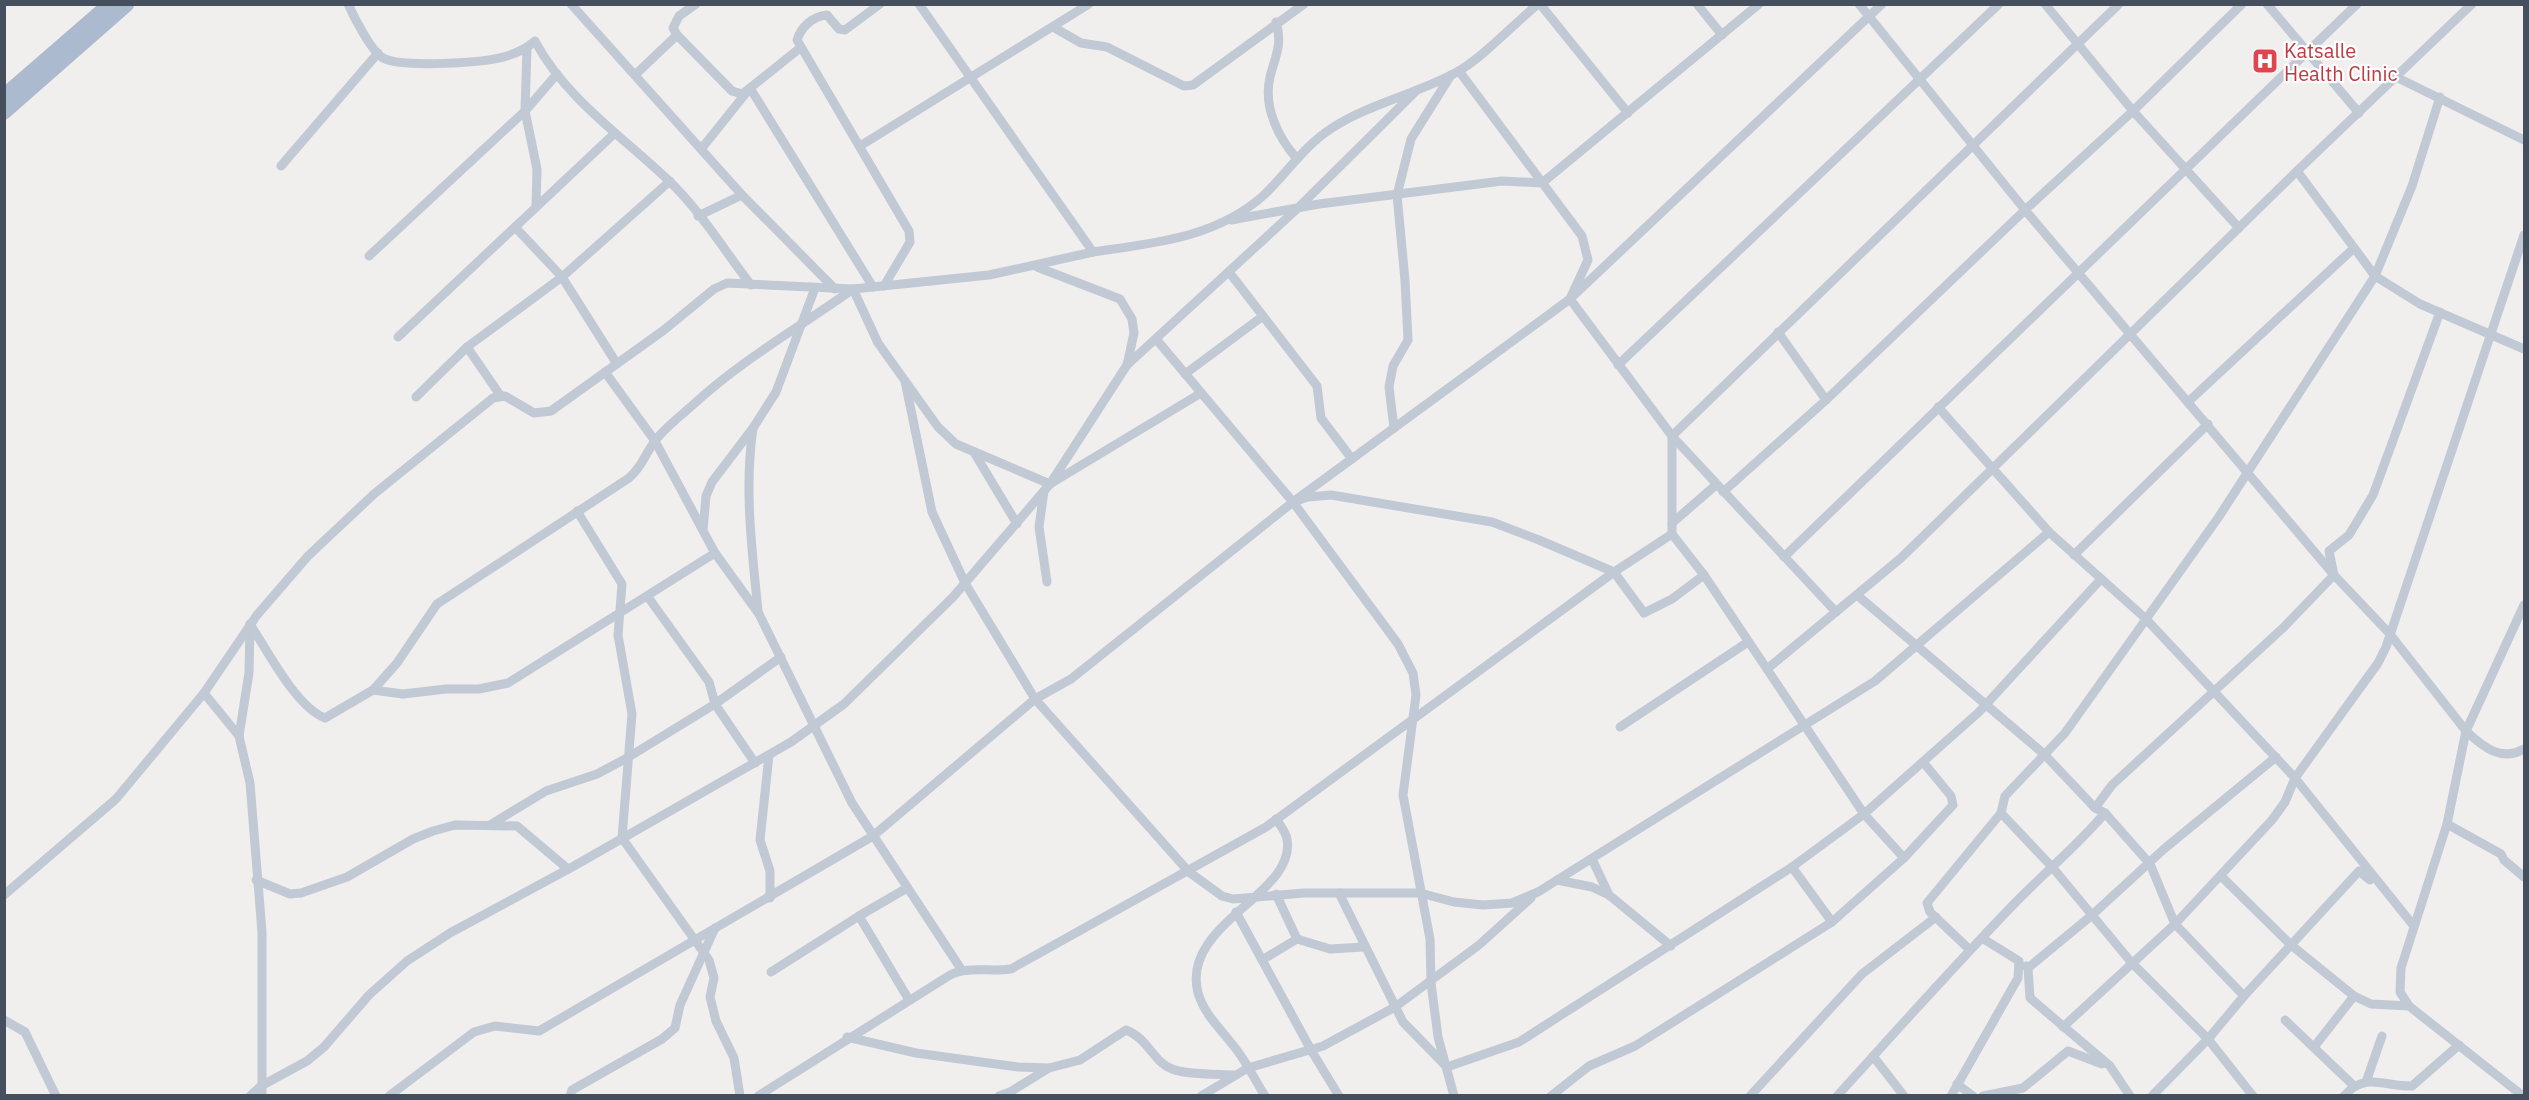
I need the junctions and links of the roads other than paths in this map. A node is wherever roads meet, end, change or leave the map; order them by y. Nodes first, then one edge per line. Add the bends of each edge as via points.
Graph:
1 (110, 4) edge
2 (127, 4) edge
3 (348, 4) edge
4 (570, 4) edge
5 (696, 4) edge
6 (880, 4) edge
7 (919, 4) edge
8 (1089, 4) edge
9 (1304, 4) edge
10 (1539, 4) edge
11 (1697, 4) edge
12 (1759, 4) edge
13 (1859, 4) edge
14 (1882, 4) edge
15 (1999, 4) edge
16 (2045, 4) edge
17 (2119, 4) edge
18 (2242, 4) edge
19 (2267, 4) edge
20 (2357, 4) edge
21 (2472, 4) edge
22 (1870, 16) junction
23 (1276, 22) junction
24 (1053, 27) junction
25 (678, 35) junction
26 (1722, 35) junction
27 (2078, 44) junction
28 (527, 48) junction
29 (800, 48) junction
30 (2307, 52) junction
31 (378, 54) junction
32 (1455, 73) junction
33 (556, 74) junction
34 (635, 75) junction
35 (969, 77) junction
36 (2396, 77) junction
37 (1921, 79) junction
38 (750, 88) junction
39 (1420, 88) junction
40 (4, 96) edge
41 (2440, 97) junction
42 (525, 111) junction
43 (2133, 111) junction
44 (4, 112) edge
45 (1628, 113) junction
46 (2359, 113) junction
47 (615, 133) junction
48 (2524, 140) edge
49 (860, 146) junction
50 (1973, 146) junction
51 (702, 148) junction
52 (1297, 159) junction
53 (281, 166) dead end
54 (2186, 169) junction
55 (2297, 171) junction
56 (670, 181) junction
57 (1542, 183) junction
58 (742, 195) junction
59 (1397, 195) junction
60 (536, 206) junction
61 (1299, 208) junction
62 (2025, 210) junction
63 (698, 216) junction
64 (1229, 220) junction
65 (515, 227) junction
66 (2239, 228) junction
67 (2524, 235) edge
68 (2354, 248) junction
69 (1093, 252) junction
70 (369, 256) dead end
71 (1037, 267) junction
72 (1229, 272) junction
73 (2078, 273) junction
74 (2375, 276) junction
75 (562, 277) junction
76 (751, 285) junction
77 (884, 286) junction
78 (873, 287) junction
79 (815, 288) junction
80 (835, 289) junction
81 (853, 289) junction
82 (1570, 298) junction
83 (2440, 312) junction
84 (1263, 316) junction
85 (798, 328) junction
86 (1778, 332) junction
87 (2130, 334) junction
88 (2493, 335) junction
89 (398, 337) dead end
90 (1156, 339) junction
91 (467, 347) junction
92 (2524, 349) edge
93 (617, 364) junction
94 (1127, 365) junction
95 (1618, 365) junction
96 (605, 372) junction
97 (1185, 374) junction
98 (905, 381) junction
99 (1201, 393) junction
100 (500, 395) junction
101 (416, 397) dead end
102 (1826, 400) junction
103 (2188, 402) junction
104 (1938, 407) junction
105 (2208, 424) junction
106 (753, 428) junction
107 (1394, 428) junction
108 (1672, 436) junction
109 (655, 441) junction
110 (975, 454) junction
111 (1352, 459) junction
112 (1992, 468) junction
113 (2249, 472) junction
114 (1047, 487) junction
115 (1719, 488) junction
116 (1293, 502) junction
117 (577, 511) junction
118 (1672, 523) junction
119 (1017, 524) junction
120 (703, 531) junction
121 (2049, 532) junction
122 (1672, 534) junction
123 (715, 553) junction
124 (2074, 555) junction
125 (1784, 557) junction
126 (1614, 572) junction
127 (2334, 574) junction
128 (1704, 575) junction
129 (2101, 579) junction
130 (1047, 582) dead end
131 (965, 583) junction
132 (1857, 595) junction
133 (648, 597) junction
134 (2524, 605) edge
135 (1836, 612) junction
136 (759, 614) junction
137 (619, 616) junction
138 (2145, 618) junction
139 (250, 624) junction
140 (2389, 633) junction
141 (1748, 642) junction
142 (1918, 645) junction
143 (781, 657) junction
144 (1767, 669) junction
145 (372, 690) junction
146 (2214, 690) junction
147 (204, 693) junction
148 (1035, 699) junction
149 (715, 704) junction
150 (1985, 705) junction
151 (1412, 719) junction
152 (816, 724) junction
153 (1620, 727) dead end
154 (1803, 727) junction
155 (2466, 731) junction
156 (239, 736) junction
157 (2524, 749) edge
158 (2044, 754) junction
159 (769, 755) junction
160 (2276, 757) junction
161 (627, 758) junction
162 (1923, 762) junction
163 (755, 763) junction
164 (2295, 778) junction
165 (2095, 808) junction
166 (2001, 813) junction
167 (2105, 813) junction
168 (1864, 814) junction
169 (1276, 819) junction
170 (2447, 824) junction
171 (490, 825) junction
172 (873, 836) junction
173 (622, 838) junction
174 (1904, 858) junction
175 (1592, 859) junction
176 (2150, 864) junction
177 (1792, 867) junction
178 (2053, 868) junction
179 (568, 869) junction
180 (1188, 872) junction
181 (2221, 876) junction
182 (2524, 877) edge
183 (256, 880) junction
184 (1557, 880) junction
185 (907, 888) junction
186 (1538, 892) junction
187 (1339, 893) junction
188 (1420, 893) junction
189 (1276, 894) junction
190 (4, 895) edge
191 (1610, 895) junction
192 (2388, 895) junction
193 (770, 898) junction
194 (1252, 898) junction
195 (1236, 912) junction
196 (859, 916) junction
197 (2091, 916) junction
198 (1936, 917) junction
199 (1832, 922) junction
200 (2175, 924) junction
201 (2413, 925) junction
202 (715, 928) junction
203 (695, 939) junction
204 (1297, 939) junction
205 (1982, 939) junction
206 (2291, 945) junction
207 (1671, 946) junction
208 (1364, 947) junction
209 (1970, 950) junction
210 (705, 954) junction
211 (1262, 960) junction
212 (2019, 961) junction
213 (2131, 962) junction
214 (2028, 968) junction
215 (961, 969) junction
216 (771, 972) dead end
217 (1431, 983) junction
218 (2400, 992) junction
219 (2244, 996) junction
220 (2354, 996) junction
221 (909, 1000) junction
222 (2389, 1005) junction
223 (2409, 1006) junction
224 (1395, 1007) junction
225 (4, 1020) edge
226 (2285, 1020) dead end
227 (2063, 1027) junction
228 (2382, 1036) dead end
229 (847, 1037) junction
230 (2208, 1039) junction
231 (2459, 1045) junction
232 (2314, 1047) junction
233 (1311, 1050) junction
234 (1873, 1056) junction
235 (2110, 1066) junction
236 (1447, 1067) junction
237 (1049, 1068) junction
238 (1248, 1068) junction
239 (1234, 1076) junction
240 (2366, 1082) junction
241 (1957, 1084) junction
242 (2354, 1085) junction
243 (261, 1090) edge
244 (56, 1095) edge
245 (250, 1095) edge
246 (389, 1095) edge
247 (570, 1095) edge
248 (740, 1095) edge
249 (758, 1095) edge
250 (999, 1095) edge
251 (1201, 1095) edge
252 (1265, 1095) edge
253 (1339, 1095) edge
254 (1454, 1095) edge
255 (1551, 1095) edge
256 (1750, 1095) edge
257 (1837, 1095) edge
258 (1904, 1095) edge
259 (1951, 1095) edge
260 (1973, 1095) edge
261 (1983, 1095) edge
262 (2130, 1095) edge
263 (2152, 1095) edge
264 (2252, 1095) edge
265 (2344, 1095) edge
266 (2523, 1095) edge

1 - 40 main road
2 - 44 main road
3 - 31 street
4 - 34 street
5 - 25 street via 674,22
6 - 29 street via 845,30 839,29 827,15 820,16 800,30
7 - 35 street
8 - 24 street
9 - 23 street
10 - 32 street
10 - 45 street
11 - 26 street
12 - 26 street
13 - 22 street
14 - 22 street
15 - 37 street
16 - 27 street
17 - 27 street
18 - 43 street
19 - 30 street
20 - 30 street
21 - 36 street
22 - 37 street
22 - 82 street
23 - 24 street via 1193,85 1184,86 1107,47 1081,43
23 - 52 street via 1280,49 1268,91 1270,109 1283,143
24 - 35 street
25 - 34 street
25 - 38 street via 732,91 742,94
26 - 45 street
27 - 43 street
27 - 50 street
28 - 31 street via 507,56 465,61 407,63
28 - 33 street via 535,41
28 - 42 street
29 - 38 street
29 - 49 street
30 - 46 street
30 - 54 street
31 - 53 street
32 - 39 street
32 - 57 street
32 - 59 street via 1412,139
33 - 42 street
33 - 47 street
34 - 51 street
35 - 49 street
35 - 69 street
36 - 41 street
36 - 46 street
37 - 50 street
37 - 95 street
38 - 51 street
38 - 78 street
39 - 52 street via 1333,128
39 - 61 street
41 - 48 street
41 - 74 street via 2412,186
42 - 60 street via 537,169
42 - 70 street
43 - 54 street
43 - 62 street
45 - 57 street
46 - 55 street
47 - 56 street
47 - 60 street
49 - 77 street via 909,231 910,242
50 - 62 street
50 - 86 street
51 - 58 street
52 - 64 street via 1263,195
54 - 66 street
54 - 73 street
55 - 66 street
55 - 68 street
56 - 63 street
56 - 75 street
57 - 59 street via 1502,181
57 - 82 street via 1587,247 1588,260
58 - 63 street
58 - 80 street
59 - 61 street
59 - 107 street via 1408,340 1393,366 1389,387
60 - 65 street
61 - 64 street
61 - 72 street
62 - 73 street
62 - 102 street
63 - 76 street
64 - 69 street via 1176,240
65 - 75 street
65 - 89 street
66 - 87 street
67 - 88 street
68 - 74 street
68 - 103 street
69 - 71 street
71 - 77 street
71 - 94 street via 1120,299 1132,319 1134,333
72 - 84 street
72 - 90 street
73 - 87 street
73 - 104 street
74 - 83 street
74 - 113 street
75 - 91 street
75 - 93 street
76 - 79 street
76 - 93 street via 727,283 714,289
77 - 78 street
78 - 81 street
79 - 80 street
79 - 85 street
80 - 81 street
81 - 85 street
81 - 98 street via 878,343
82 - 95 street
82 - 107 street
83 - 88 street
83 - 127 street via 2373,495 2349,535 2329,551
84 - 97 street
84 - 111 street via 1317,386 1321,418
85 - 106 street via 776,392
85 - 109 street via 697,401
86 - 102 street
86 - 108 street
87 - 103 street
87 - 112 street
88 - 92 street
88 - 140 street
90 - 94 street
90 - 97 street
91 - 100 street
91 - 101 street
93 - 96 street
94 - 114 street
95 - 108 street
96 - 100 street via 544,413 534,413
96 - 109 street
97 - 99 street
98 - 110 street via 938,427 956,444
98 - 131 street via 932,512
99 - 114 street
99 - 116 street
100 - 139 street via 374,494 308,556
102 - 115 street
103 - 105 street
104 - 112 street
104 - 125 street
105 - 113 street
105 - 124 street
106 - 120 street via 712,482 706,496
106 - 136 street via 748,479
107 - 111 street
108 - 115 street
108 - 118 street
109 - 117 street via 641,468
109 - 120 street
110 - 114 street
110 - 119 street
111 - 116 street
112 - 121 street
112 - 132 street via 1901,558
113 - 127 street
113 - 138 street
114 - 119 street
114 - 130 street via 1039,527
115 - 118 street
115 - 125 street
116 - 126 street via 1331,495 1492,522
116 - 148 street via 1088,666
116 - 151 street via 1398,644 1413,673 1416,695
117 - 137 street via 622,585
117 - 145 street via 437,604 397,663
118 - 122 street
119 - 131 street
120 - 123 street
121 - 124 street
121 - 142 street
122 - 126 street
122 - 128 street
123 - 133 street
123 - 136 street
124 - 129 street
125 - 135 street
126 - 128 street via 1644,613 1672,599
126 - 151 street
127 - 140 street
127 - 146 street
128 - 141 street
129 - 138 street
129 - 150 street
131 - 148 street
131 - 152 street via 844,704
132 - 135 street
132 - 142 street
133 - 137 street
133 - 149 street via 709,682
134 - 155 street
135 - 144 street
136 - 143 street
137 - 145 street via 508,683 403,694
137 - 161 street via 618,635 632,714
138 - 146 street
138 - 158 street via 2065,733
139 - 145 street via 314,714 325,718
139 - 147 street
139 - 156 street via 249,673
140 - 155 street
140 - 164 street via 2378,663
141 - 144 street
141 - 153 street
142 - 150 street
142 - 154 street via 1875,681
143 - 149 street
143 - 152 street
144 - 154 street
146 - 160 street
146 - 165 street via 2112,785
147 - 156 street
147 - 190 street via 116,799
148 - 172 street
148 - 180 street
149 - 161 street
149 - 163 street
150 - 158 street
150 - 162 street
151 - 169 street
151 - 188 street via 1403,795
152 - 159 street
152 - 172 street via 852,803
154 - 168 street
154 - 175 street
155 - 157 street via 2498,754 2516,754
155 - 170 street
156 - 183 street via 250,783
158 - 165 street
158 - 166 street via 2005,796
159 - 163 street
159 - 193 street via 760,840 770,871
160 - 164 street
160 - 176 street
161 - 171 street via 597,774 546,791
161 - 173 street
162 - 168 street
162 - 174 street via 1951,796 1953,805
163 - 173 street
164 - 181 street via 2272,820
164 - 192 street
165 - 167 street
166 - 178 street
166 - 198 street via 1927,903 1926,908
167 - 176 street
167 - 178 street
168 - 174 street
168 - 177 street
169 - 180 street
169 - 194 street via 1287,837 1288,849 1279,871
170 - 182 street via 2501,854
170 - 201 street
171 - 179 street via 517,826
171 - 183 street via 455,825 433,831 347,877 301,893 290,894
172 - 185 street
172 - 193 street
173 - 179 street
173 - 203 street
174 - 199 street
175 - 184 street
175 - 191 street
176 - 197 street
176 - 200 street
177 - 199 street
177 - 207 street
178 - 197 street
178 - 205 street
179 - 243 street via 450,933 408,961 369,995 324,1047
180 - 194 street via 1222,896
180 - 215 street via 1011,969
181 - 200 street
181 - 206 street
183 - 243 street via 262,932
184 - 186 street
184 - 191 street
185 - 196 street
185 - 215 street
186 - 188 street via 1512,903 1483,905
186 - 217 street
187 - 188 street
187 - 189 street
187 - 208 street
188 - 217 street via 1431,947
189 - 194 street
189 - 204 street
191 - 207 street
192 - 201 street
192 - 206 street via 2359,871
193 - 202 street
194 - 195 street
195 - 211 street
195 - 238 street via 1206,945 1199,964 1197,990 1212,1022
196 - 216 street
196 - 221 street
197 - 213 street
197 - 214 street
198 - 209 street
198 - 256 street via 1862,974
199 - 255 street via 1635,1046 1589,1066
200 - 213 street
200 - 219 street
201 - 218 street via 2401,968
202 - 203 street
202 - 210 street
203 - 210 street
203 - 246 street via 539,1031 495,1026 474,1032
204 - 208 street via 1330,949
204 - 211 street
205 - 209 street
205 - 212 street
206 - 219 street
206 - 220 street
207 - 236 street via 1519,1042
208 - 224 street
209 - 234 street
210 - 247 street via 681,1005 675,1028 572,1090
210 - 248 street via 714,978 710,997 716,1021 734,1058
211 - 233 street
212 - 214 street
212 - 241 street via 2018,978
213 - 227 street
213 - 230 street
214 - 227 street via 2030,998
215 - 221 street
217 - 224 street
217 - 236 street via 1438,1037
218 - 222 street
218 - 223 street
219 - 230 street
220 - 222 street via 2371,1004
220 - 232 street
221 - 229 street
222 - 223 street
223 - 231 street
224 - 233 street
224 - 236 street via 1403,1022
225 - 244 street via 25,1032
226 - 232 street
227 - 235 street
228 - 240 street
229 - 237 street via 916,1053
229 - 249 street
230 - 263 street
230 - 264 street
231 - 240 street via 2412,1086
231 - 266 street
232 - 242 street
233 - 238 street
233 - 253 street
234 - 257 street
234 - 258 street
235 - 261 street via 2068,1051 2023,1088
235 - 262 street
236 - 254 street
237 - 239 street via 1080,1060 1126,1030 1139,1034 1172,1069
237 - 250 street
238 - 239 street
238 - 252 street
239 - 251 street
240 - 242 street
241 - 259 street
241 - 260 street
242 - 265 street
243 - 245 street

